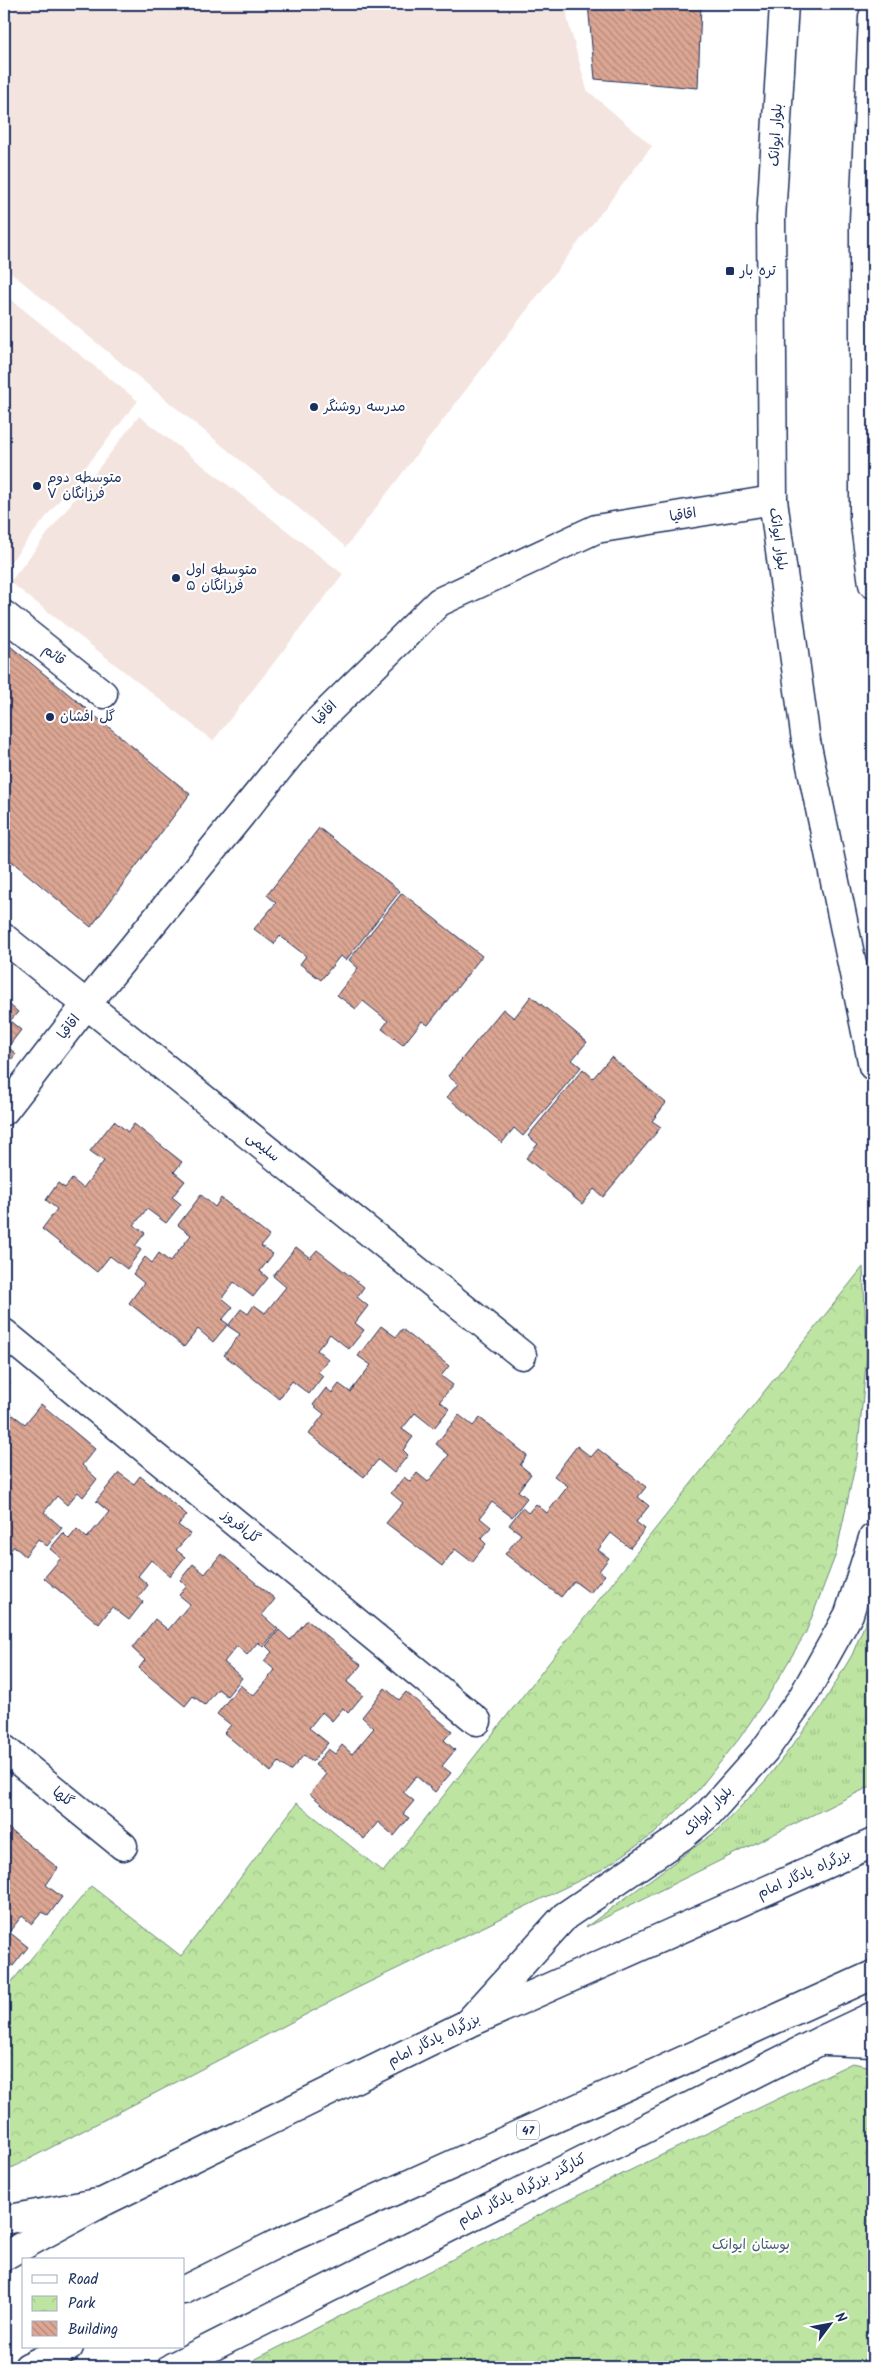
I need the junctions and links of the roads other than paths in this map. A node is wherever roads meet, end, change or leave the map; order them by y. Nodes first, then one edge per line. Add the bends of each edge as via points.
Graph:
1 (784, 4) edge
2 (873, 17) edge
3 (773, 500) junction
4 (873, 584) edge
5 (4, 615) edge
6 (103, 694) dead end
7 (4, 938) edge
8 (86, 1005) junction
9 (873, 1066) edge
10 (4, 1111) edge
11 (4, 1333) edge
12 (522, 1355) dead end
13 (873, 1538) edge
14 (477, 1721) dead end
15 (4, 1749) edge
16 (873, 1843) edge
17 (123, 1846) dead end
18 (873, 1975) edge
19 (873, 2016) edge
20 (467, 2024) junction
21 (820, 2040) junction
22 (873, 2043) edge
23 (105, 2201) junction
24 (4, 2220) edge
25 (4, 2256) edge
26 (185, 2289) edge
27 (66, 2348) edge
28 (28, 2367) edge
29 (172, 2367) edge

1 - 3 main road, بلوار ایوانک via 771,218
2 - 4 main road via 864,240 864,518
3 - 8 main road, اقاقیا via 596,529 439,602 314,725
3 - 9 main road, بلوار ایوانک via 806,741
5 - 6 main road, قائم
7 - 8 main road, سلیمی
8 - 10 main road, اقاقیا
8 - 12 main road, سلیمی
11 - 14 main road, گل‌افروز
13 - 20 main road, بلوار ایوانک via 849,1614 802,1698 764,1752 708,1814 681,1837 565,1916
15 - 17 main road, گلها
16 - 20 main road, بزرگراه یادگار امام
18 - 26 main road, 47 via 274,2244
19 - 21 main road, کنارگذر بزرگراه یادگار امام
20 - 23 main road, بزرگراه یادگار امام
21 - 22 main road
21 - 29 main road, کنارگذر بزرگراه یادگار امام
23 - 24 main road
23 - 25 main road, بزرگراه یادگار امام
27 - 28 main road

